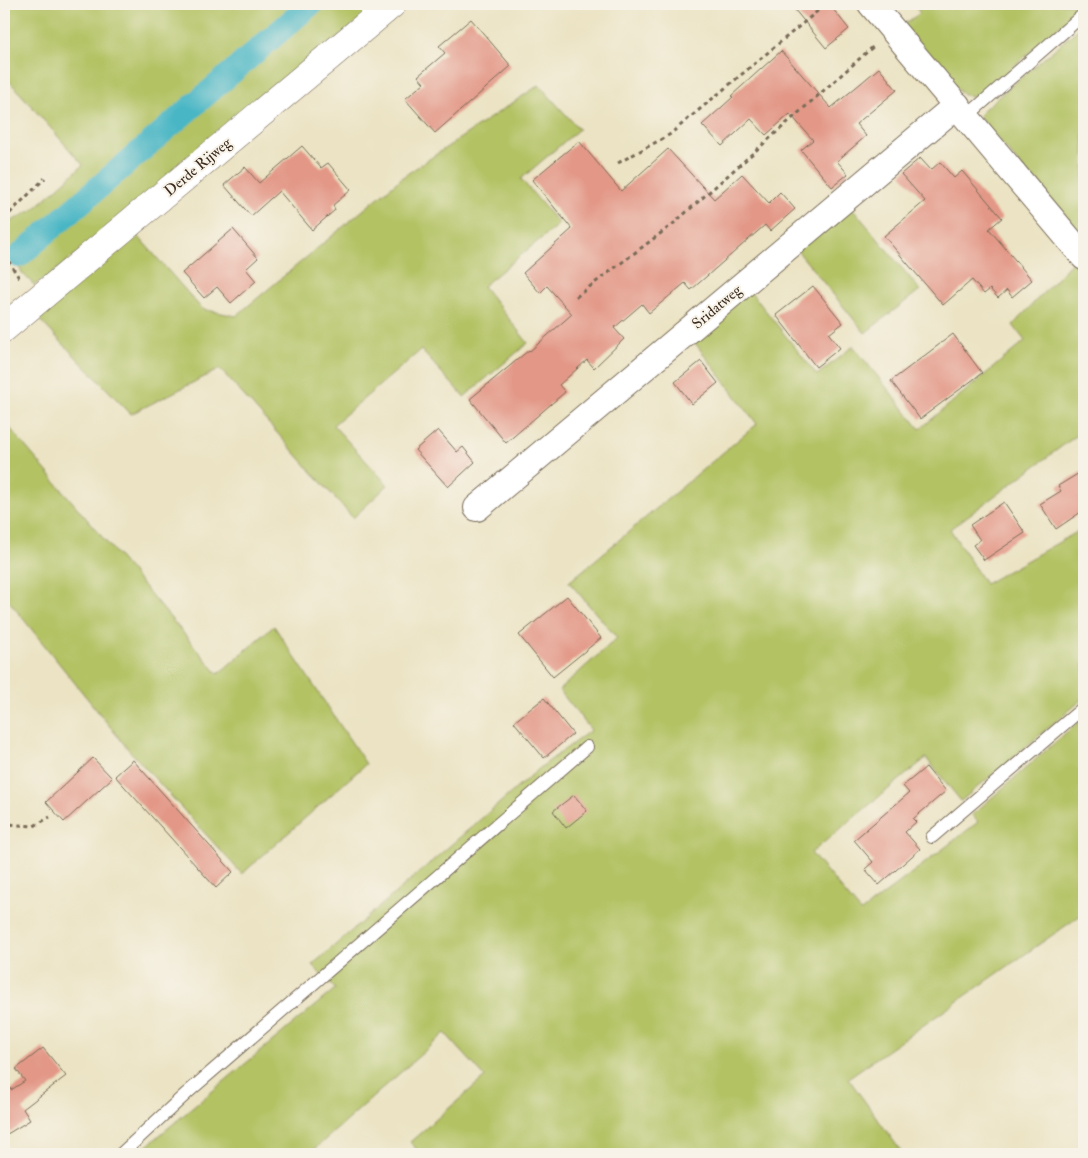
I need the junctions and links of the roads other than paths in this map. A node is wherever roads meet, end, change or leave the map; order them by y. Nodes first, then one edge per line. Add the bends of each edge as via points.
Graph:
1 (392, 4) edge
2 (871, 4) edge
3 (1084, 14) edge
4 (962, 110) junction
5 (1083, 253) edge
6 (4, 328) edge
7 (477, 508) dead end
8 (1084, 707) edge
9 (587, 747) dead end
10 (932, 837) dead end
11 (121, 1154) edge

1 - 6 street, Derde Rijweg
2 - 4 street
3 - 4 lane
4 - 5 street
4 - 7 street, Sridatweg
8 - 10 lane
9 - 11 lane via 187,1093

